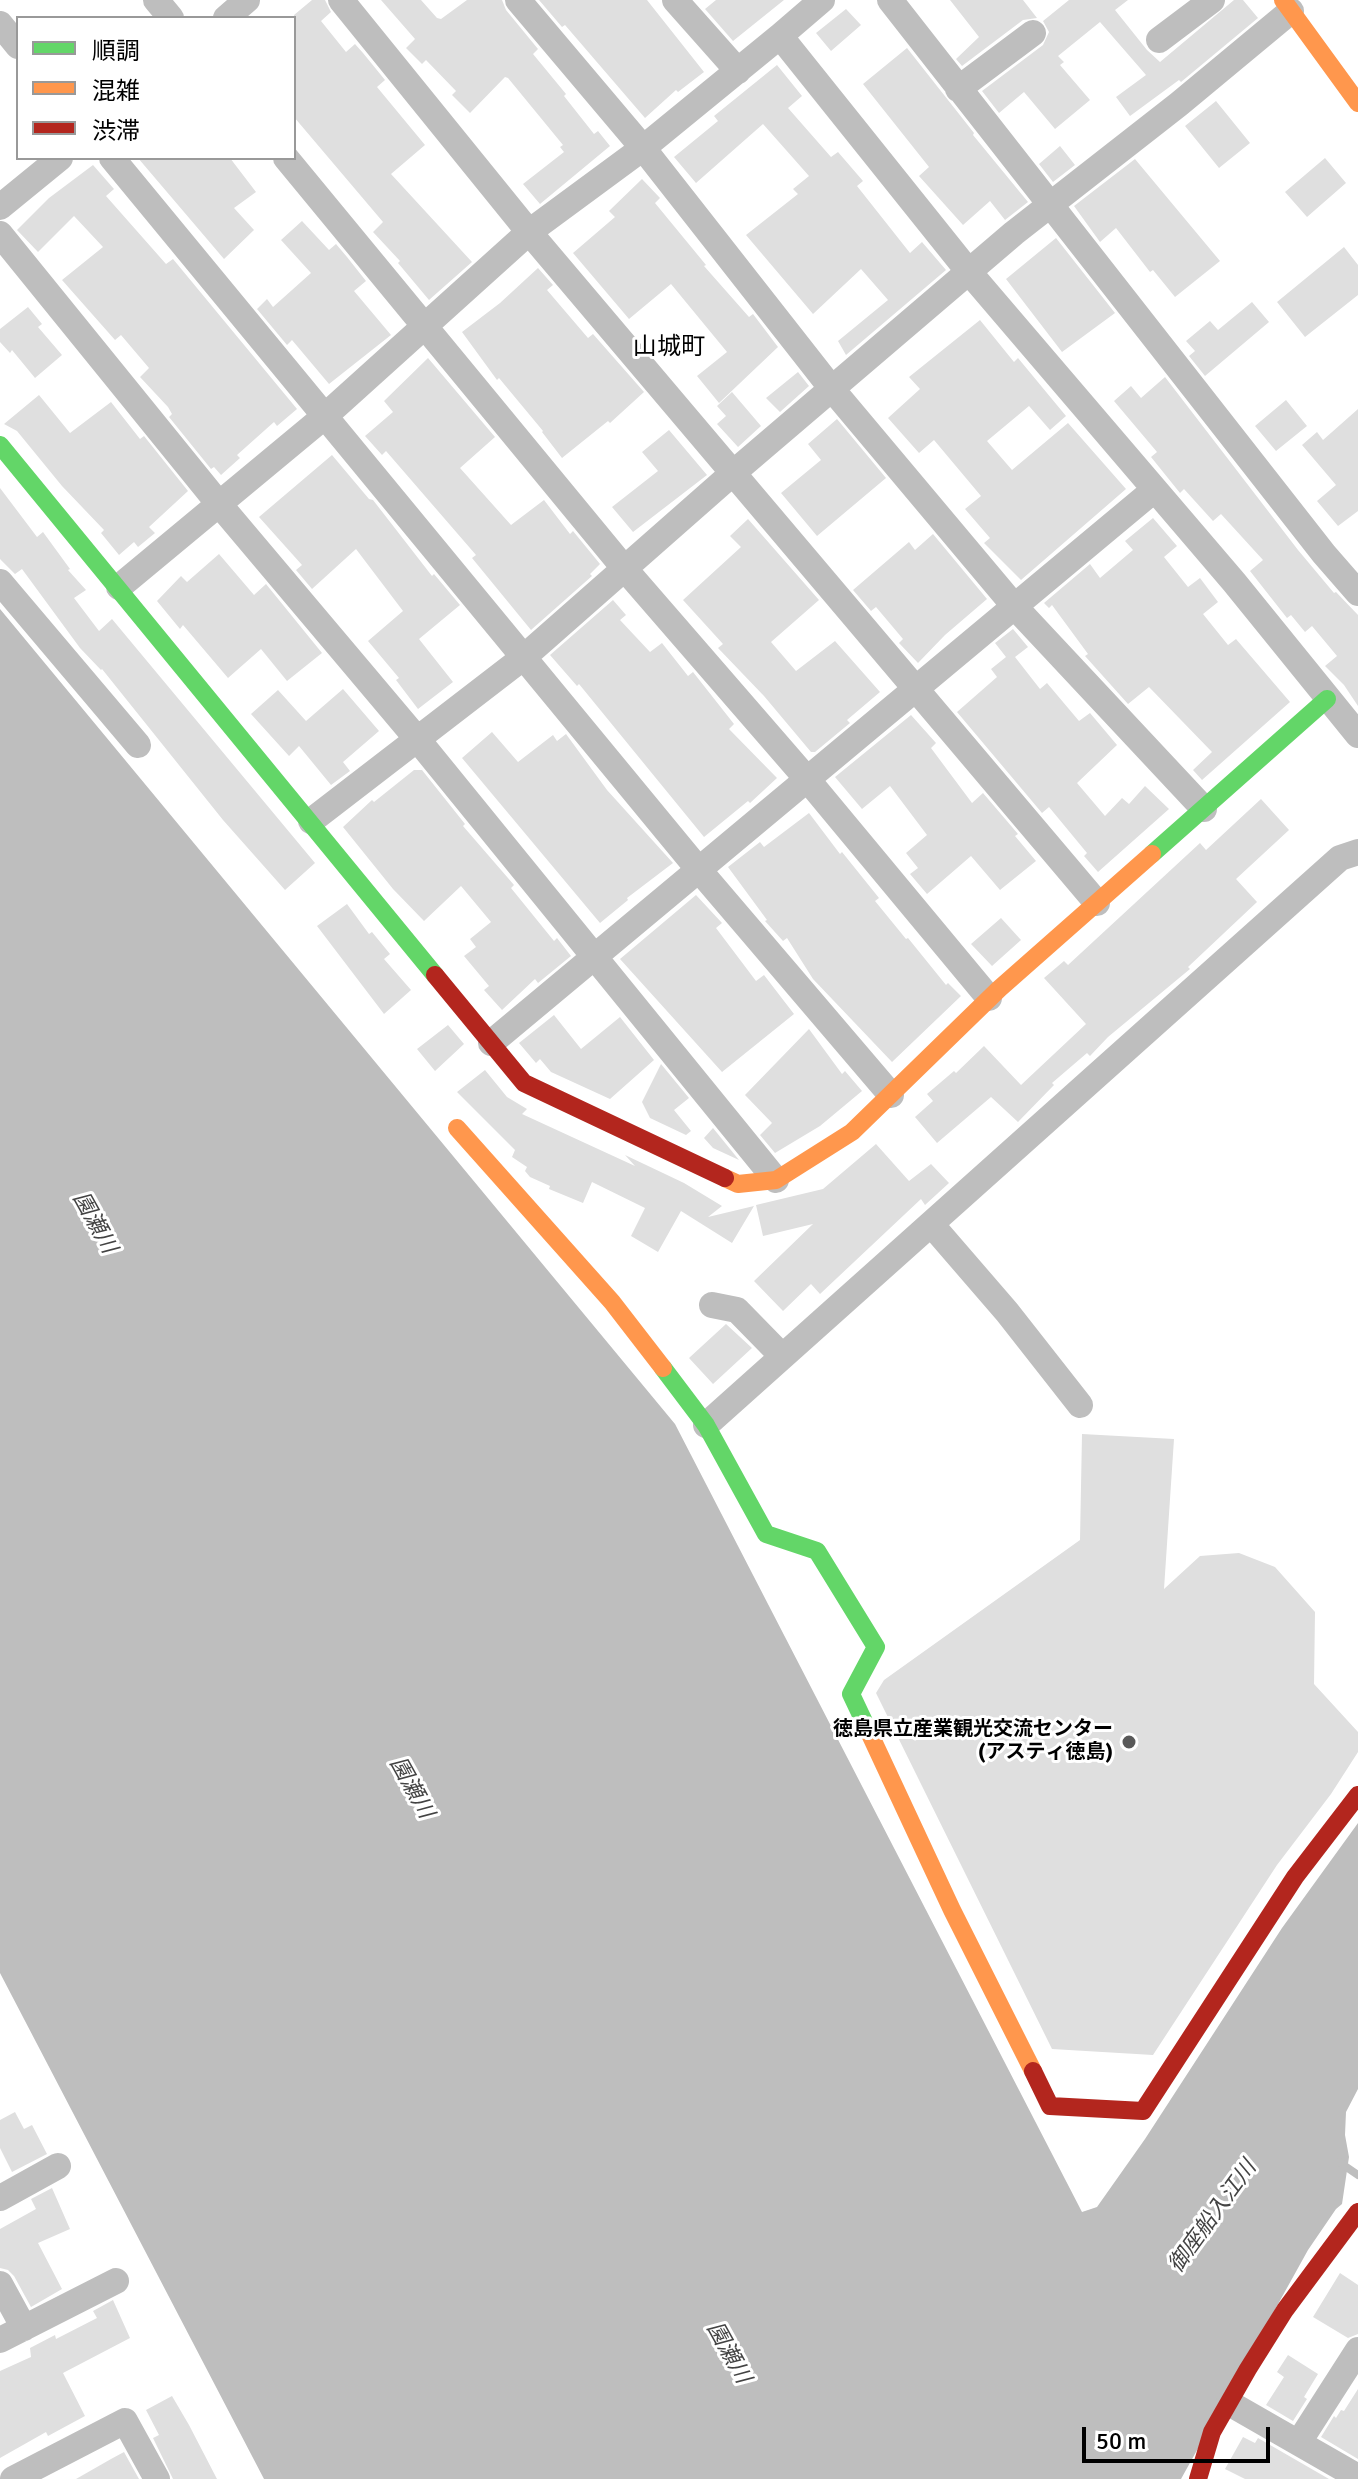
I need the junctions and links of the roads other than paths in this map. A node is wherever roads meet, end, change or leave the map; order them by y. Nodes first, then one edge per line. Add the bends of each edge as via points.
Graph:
1 (156, 0) edge
2 (247, 0) edge
3 (341, 0) edge
4 (518, 0) edge
5 (675, 0) edge
6 (822, 0) edge
7 (890, 0) edge
8 (1212, 0) edge
9 (1287, 6) edge
10 (169, 16) edge
11 (228, 16) edge
12 (0, 24) edge
13 (1033, 33) dead end
14 (780, 36) junction
15 (1159, 40) dead end
16 (16, 44) edge
17 (738, 71) junction
18 (958, 89) junction
19 (1358, 103) edge
20 (643, 148) junction
21 (58, 160) edge
22 (114, 160) edge
23 (288, 160) edge
24 (1050, 204) junction
25 (0, 207) edge
26 (529, 232) junction
27 (0, 234) edge
28 (969, 272) junction
29 (425, 328) junction
30 (832, 389) junction
31 (325, 416) junction
32 (0, 445) edge
33 (733, 473) junction
34 (1154, 490) junction
35 (219, 504) junction
36 (624, 568) junction
37 (0, 582) edge
38 (119, 587) junction
39 (1358, 593) edge
40 (1015, 607) junction
41 (524, 657) junction
42 (915, 689) junction
43 (1327, 699) junction
44 (1358, 735) edge
45 (418, 740) junction
46 (138, 745) dead end
47 (807, 779) junction
48 (1204, 809) junction
49 (311, 821) junction
50 (1358, 852) edge
51 (699, 870) junction
52 (1097, 903) junction
53 (594, 958) junction
54 (989, 998) junction
55 (491, 1043) junction
56 (891, 1095) junction
57 (457, 1128) dead end
58 (776, 1180) junction
59 (931, 1224) junction
60 (712, 1305) dead end
61 (782, 1356) junction
62 (1080, 1405) dead end
63 (706, 1425) junction
64 (1358, 1795) edge
65 (58, 2166) dead end
66 (0, 2198) edge
67 (1358, 2213) edge
68 (116, 2281) dead end
69 (0, 2284) edge
70 (24, 2328) junction
71 (0, 2340) edge
72 (1358, 2350) edge
73 (1229, 2403) junction
74 (1299, 2442) junction
75 (1358, 2477) edge
76 (13, 2479) edge
77 (157, 2479) edge
78 (1198, 2479) edge

1 - 10 street
2 - 11 street
3 - 26 street
4 - 20 street
5 - 17 street
6 - 14 street
7 - 18 street
8 - 15 street
9 - 19 street
9 - 24 street via 1179,104
12 - 16 street
13 - 18 street
14 - 17 street
14 - 28 street
17 - 20 street
18 - 24 street
20 - 26 street
20 - 30 street
21 - 25 street
22 - 31 street
23 - 29 street
24 - 28 street
24 - 39 street
26 - 29 street
26 - 33 street
27 - 35 street
28 - 30 street
28 - 34 street
29 - 31 street
29 - 36 street
30 - 33 street
30 - 40 street
31 - 35 street
31 - 41 street
32 - 38 street
33 - 36 street
33 - 42 street
34 - 40 street
34 - 43 street
35 - 38 street
35 - 45 street
36 - 41 street
36 - 47 street
37 - 46 street
38 - 49 street
40 - 42 street
40 - 48 street
41 - 45 street
41 - 51 street
42 - 47 street
42 - 52 street
43 - 44 street
43 - 48 street
45 - 49 street
45 - 53 street
47 - 51 street
47 - 54 street
48 - 52 street
49 - 55 street
50 - 59 street via 1340,858
51 - 53 street
51 - 56 street
52 - 54 street
53 - 55 street
53 - 58 street
54 - 56 street
55 - 58 street via 524,1083 738,1184
56 - 58 street via 852,1132
57 - 63 street via 612,1302
59 - 61 street
59 - 62 street
60 - 61 street via 737,1310
61 - 63 street
63 - 64 street via 766,1534 817,1551 876,1647 851,1694 1050,2106 1143,2111 1295,1877
65 - 66 street
67 - 73 street via 1285,2310
68 - 70 street
69 - 70 street
70 - 71 street
72 - 74 street
73 - 74 street
73 - 78 street via 1212,2432
74 - 75 street
76 - 77 street via 125,2421

